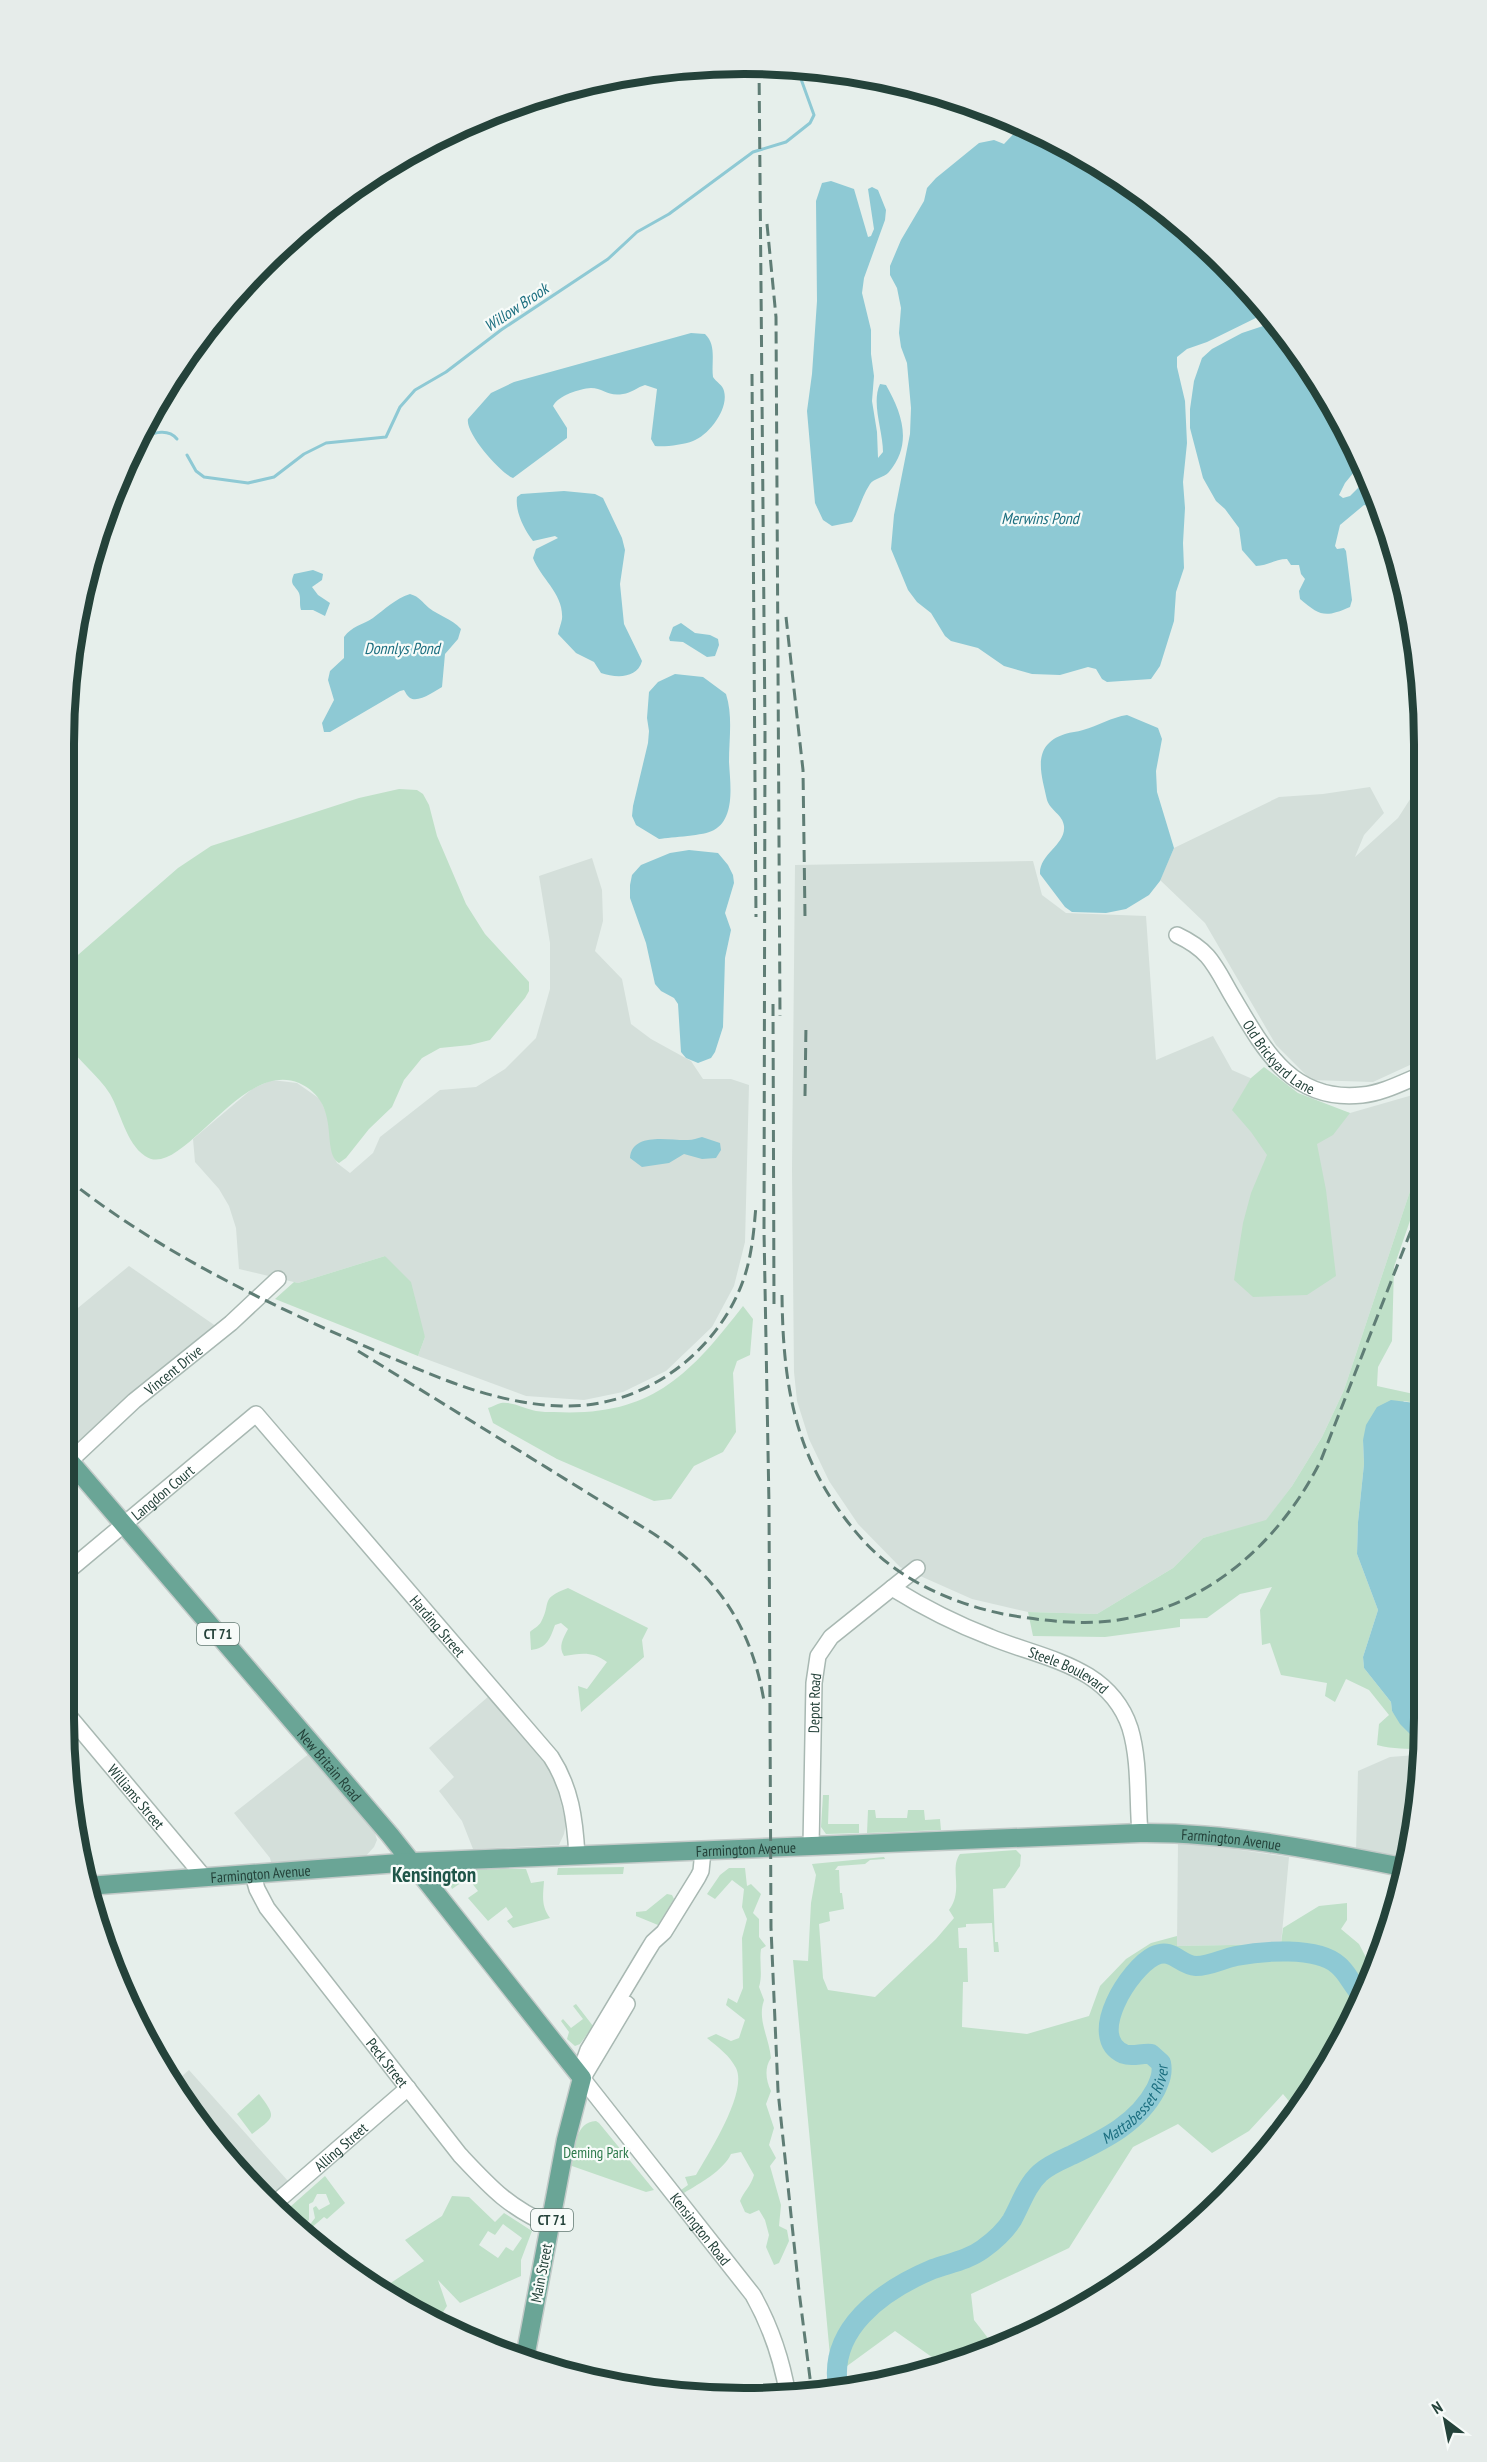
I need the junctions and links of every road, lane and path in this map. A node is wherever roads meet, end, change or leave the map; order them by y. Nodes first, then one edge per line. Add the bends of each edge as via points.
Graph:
1 (1177, 935) dead end
2 (1414, 1077) edge
3 (278, 1279) dead end
4 (256, 1414) joint
5 (74, 1455) edge
6 (74, 1466) edge
7 (124, 1524) junction
8 (74, 1566) edge
9 (916, 1568) dead end
10 (891, 1588) junction
11 (74, 1722) edge
12 (1140, 1833) junction
13 (811, 1847) junction
14 (703, 1851) junction
15 (577, 1856) junction
16 (413, 1862) junction
17 (1397, 1866) edge
18 (253, 1875) junction
19 (204, 1877) junction
20 (94, 1885) edge
21 (582, 2078) junction
22 (408, 2088) junction
23 (279, 2200) edge
24 (551, 2226) junction
25 (526, 2352) edge
26 (786, 2387) edge

1 - 2 street, Old Brickyard Lane via 1204,951 1266,1051 1296,1080 1329,1094 1346,1096 1377,1092
3 - 5 street, Vincent Drive
4 - 7 street, Langdon Court
4 - 15 street, Harding Street via 550,1757 571,1800
6 - 7 main road, New Britain Road / CT 71
7 - 8 street, Langdon Court
7 - 16 main road, New Britain Road / CT 71
9 - 10 street, Depot Road
10 - 12 street, Steele Boulevard via 981,1634 1070,1664 1102,1686 1119,1706 1132,1735
10 - 13 street, Depot Road via 831,1638 815,1664
11 - 19 street, Williams Street
12 - 13 main road, Farmington Avenue
12 - 17 main road, Farmington Avenue via 1244,1839
13 - 14 main road, Farmington Avenue
14 - 15 main road, Farmington Avenue
14 - 21 street, Main Street via 701,1871 664,1932 662,1947 649,1958 633,1984 607,2027 592,2066
15 - 16 main road, Farmington Avenue
16 - 18 main road, Farmington Avenue
16 - 21 main road, New Britain Road / CT 71
18 - 19 main road, Farmington Avenue
18 - 22 street, Peck Street via 267,1908
19 - 20 main road, Farmington Avenue
21 - 24 main road, Main Street / CT 71
21 - 26 street, Kensington Road via 753,2295 775,2343
22 - 23 street, Alling Street
22 - 24 street, Peck Street via 492,2189 523,2214
24 - 25 main road, Main Street / CT 71

